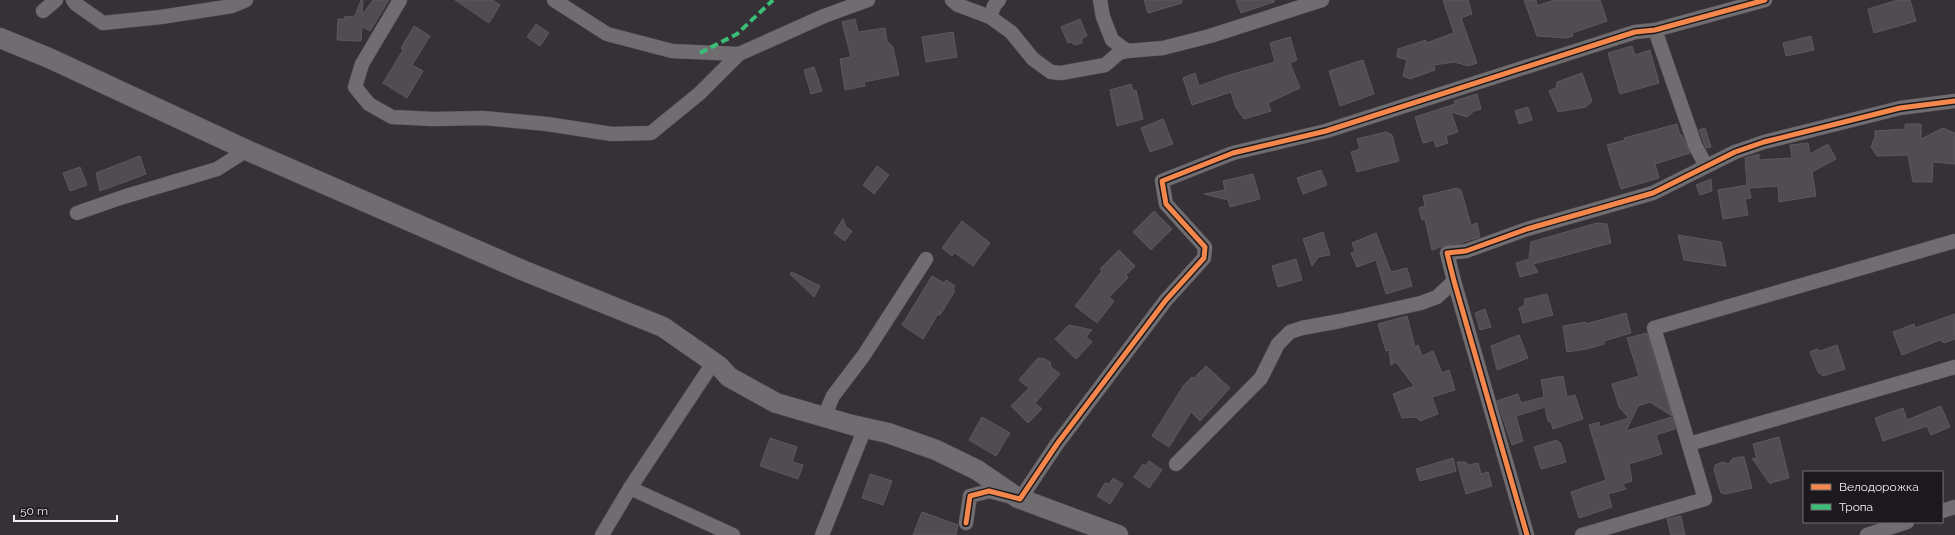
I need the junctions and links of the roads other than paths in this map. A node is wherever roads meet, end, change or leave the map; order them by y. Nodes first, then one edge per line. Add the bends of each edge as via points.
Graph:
1 (56, 0) edge
2 (73, 0) edge
3 (246, 0) edge
4 (400, 0) edge
5 (554, 0) edge
6 (868, 0) edge
7 (952, 0) edge
8 (999, 0) edge
9 (1100, 0) edge
10 (1322, 0) edge
11 (1764, 0) edge
12 (44, 11) dead end
13 (990, 17) junction
14 (1655, 30) junction
15 (0, 38) edge
16 (1127, 51) junction
17 (739, 54) junction
18 (1955, 101) edge
19 (247, 150) junction
20 (1706, 166) junction
21 (77, 213) dead end
22 (1955, 241) edge
23 (926, 259) dead end
24 (1454, 282) junction
25 (713, 363) junction
26 (1955, 367) edge
27 (824, 417) junction
28 (865, 428) junction
29 (1689, 444) junction
30 (1176, 464) dead end
31 (630, 488) junction
32 (1020, 499) junction
33 (1955, 507) edge
34 (1943, 511) edge
35 (966, 523) dead end
36 (1904, 523) edge
37 (602, 535) edge
38 (733, 535) edge
39 (822, 535) edge
40 (1118, 535) edge
41 (1527, 535) edge
42 (1582, 535) edge
43 (1867, 535) edge

1 - 12 street
2 - 3 street via 103,23 232,6
4 - 17 street via 362,64 355,87 369,104 392,117 483,118 612,134 651,134 700,94
5 - 17 street via 607,34 672,51
6 - 17 street via 824,16
7 - 13 street via 958,5
8 - 13 street
9 - 16 street via 1103,17 1112,40
10 - 16 street via 1210,36 1163,48
11 - 14 street
13 - 16 street via 1011,32 1033,59 1051,72 1061,73 1105,65 1119,53
14 - 20 street via 1696,146
14 - 32 street via 1635,32 1326,130 1233,153 1162,181 1166,204 1205,247 1204,258 1166,300 1057,444
15 - 19 main road via 49,58
18 - 20 street via 1900,108 1810,130 1735,152
19 - 21 street via 217,169
19 - 25 main road via 522,270 663,327
20 - 24 street via 1653,193 1526,229 1466,251 1447,253
22 - 29 street via 1654,328
23 - 27 street via 864,355 833,396
24 - 30 street via 1437,297 1421,303 1290,332 1278,344 1261,378
24 - 41 street
25 - 27 main road via 729,377 776,403
25 - 31 street
26 - 29 street
27 - 28 main road
28 - 32 main road via 888,432 936,450 977,470
28 - 39 street
29 - 42 street via 1705,499
31 - 37 street
31 - 38 street
32 - 35 street via 989,491 970,496
32 - 40 main road
33 - 34 street
36 - 43 street

